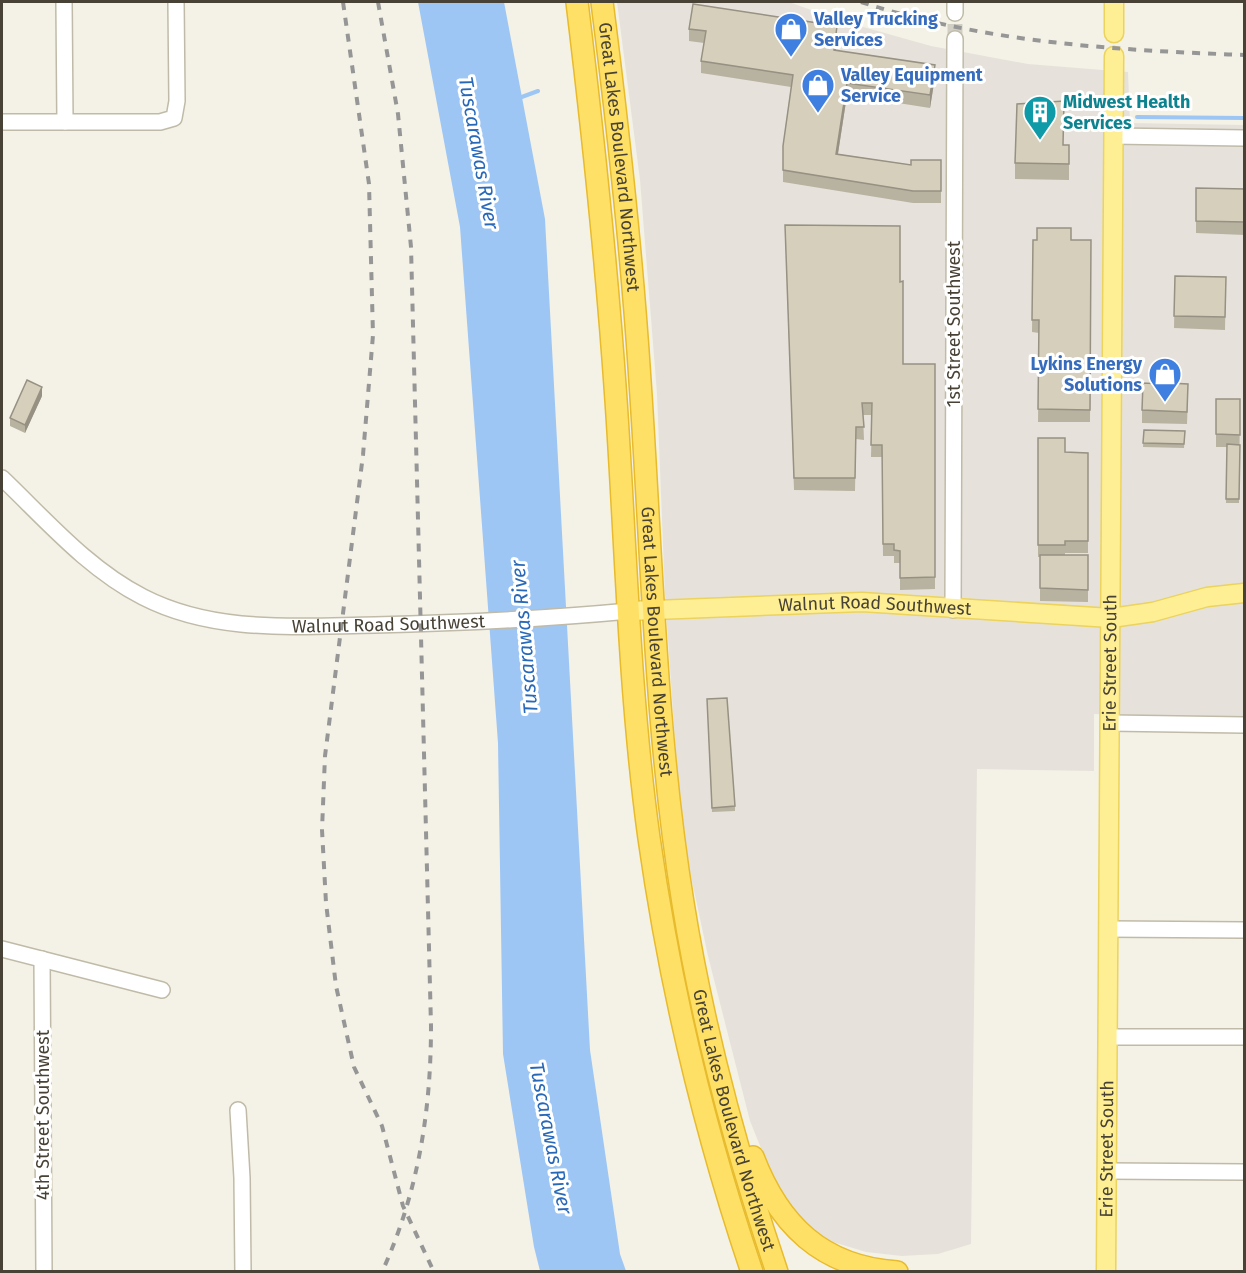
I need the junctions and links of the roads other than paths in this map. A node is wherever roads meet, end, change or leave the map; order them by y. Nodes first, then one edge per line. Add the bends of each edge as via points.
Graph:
1 (64, 2) edge
2 (176, 2) edge
3 (577, 2) edge
4 (602, 2) edge
5 (1114, 2) edge
6 (1114, 33) dead end
7 (955, 39) tunnel mouth
8 (1114, 56) dead end
9 (2, 122) edge
10 (64, 122) junction
11 (1113, 136) junction
12 (1245, 138) edge
13 (2, 478) edge
14 (1245, 593) edge
15 (655, 610) junction
16 (953, 610) junction
17 (629, 611) junction
18 (1111, 618) junction
19 (1110, 723) junction
20 (1245, 725) edge
21 (1108, 929) junction
22 (1245, 930) edge
23 (2, 949) edge
24 (42, 959) junction
25 (162, 990) dead end
26 (1108, 1037) junction
27 (1245, 1037) edge
28 (712, 1047) junction
29 (238, 1110) dead end
30 (1107, 1171) junction
31 (1245, 1172) edge
32 (44, 1272) edge
33 (243, 1272) edge
34 (752, 1272) edge
35 (777, 1272) edge
36 (897, 1272) edge
37 (1106, 1272) edge

1 - 10 street
2 - 10 street via 174,118 160,122
3 - 17 highway, Great Lakes Boulevard Northwest via 611,328
4 - 15 highway, Great Lakes Boulevard Northwest via 634,297
5 - 6 main road
7 - 16 street, 1st Street Southwest
8 - 11 main road, Erie Street South
9 - 10 street
11 - 12 street
11 - 18 main road, Erie Street South
13 - 17 street, Walnut Road Southwest via 97,567 127,588 175,611 236,624 446,622
14 - 18 main road, Walnut Road Southwest via 1207,597 1153,612
15 - 16 main road, Walnut Road Southwest via 862,602
15 - 17 main road, Walnut Road Southwest
15 - 28 highway, Great Lakes Boulevard Northwest via 673,839
16 - 18 main road, Walnut Road Southwest
17 - 34 highway, Great Lakes Boulevard Northwest via 639,754 672,974 712,1145
18 - 19 main road, Erie Street South
19 - 20 street
19 - 21 main road, Erie Street South
21 - 22 street
21 - 26 main road, Erie Street South
23 - 24 street
24 - 25 street
24 - 32 street, 4th Street Southwest
26 - 27 street
26 - 30 main road, Erie Street South
28 - 35 highway, Great Lakes Boulevard Northwest via 740,1156
28 - 36 highway via 759,1173 788,1221 832,1256 866,1268
29 - 33 street
30 - 31 street
30 - 37 main road, Erie Street South

